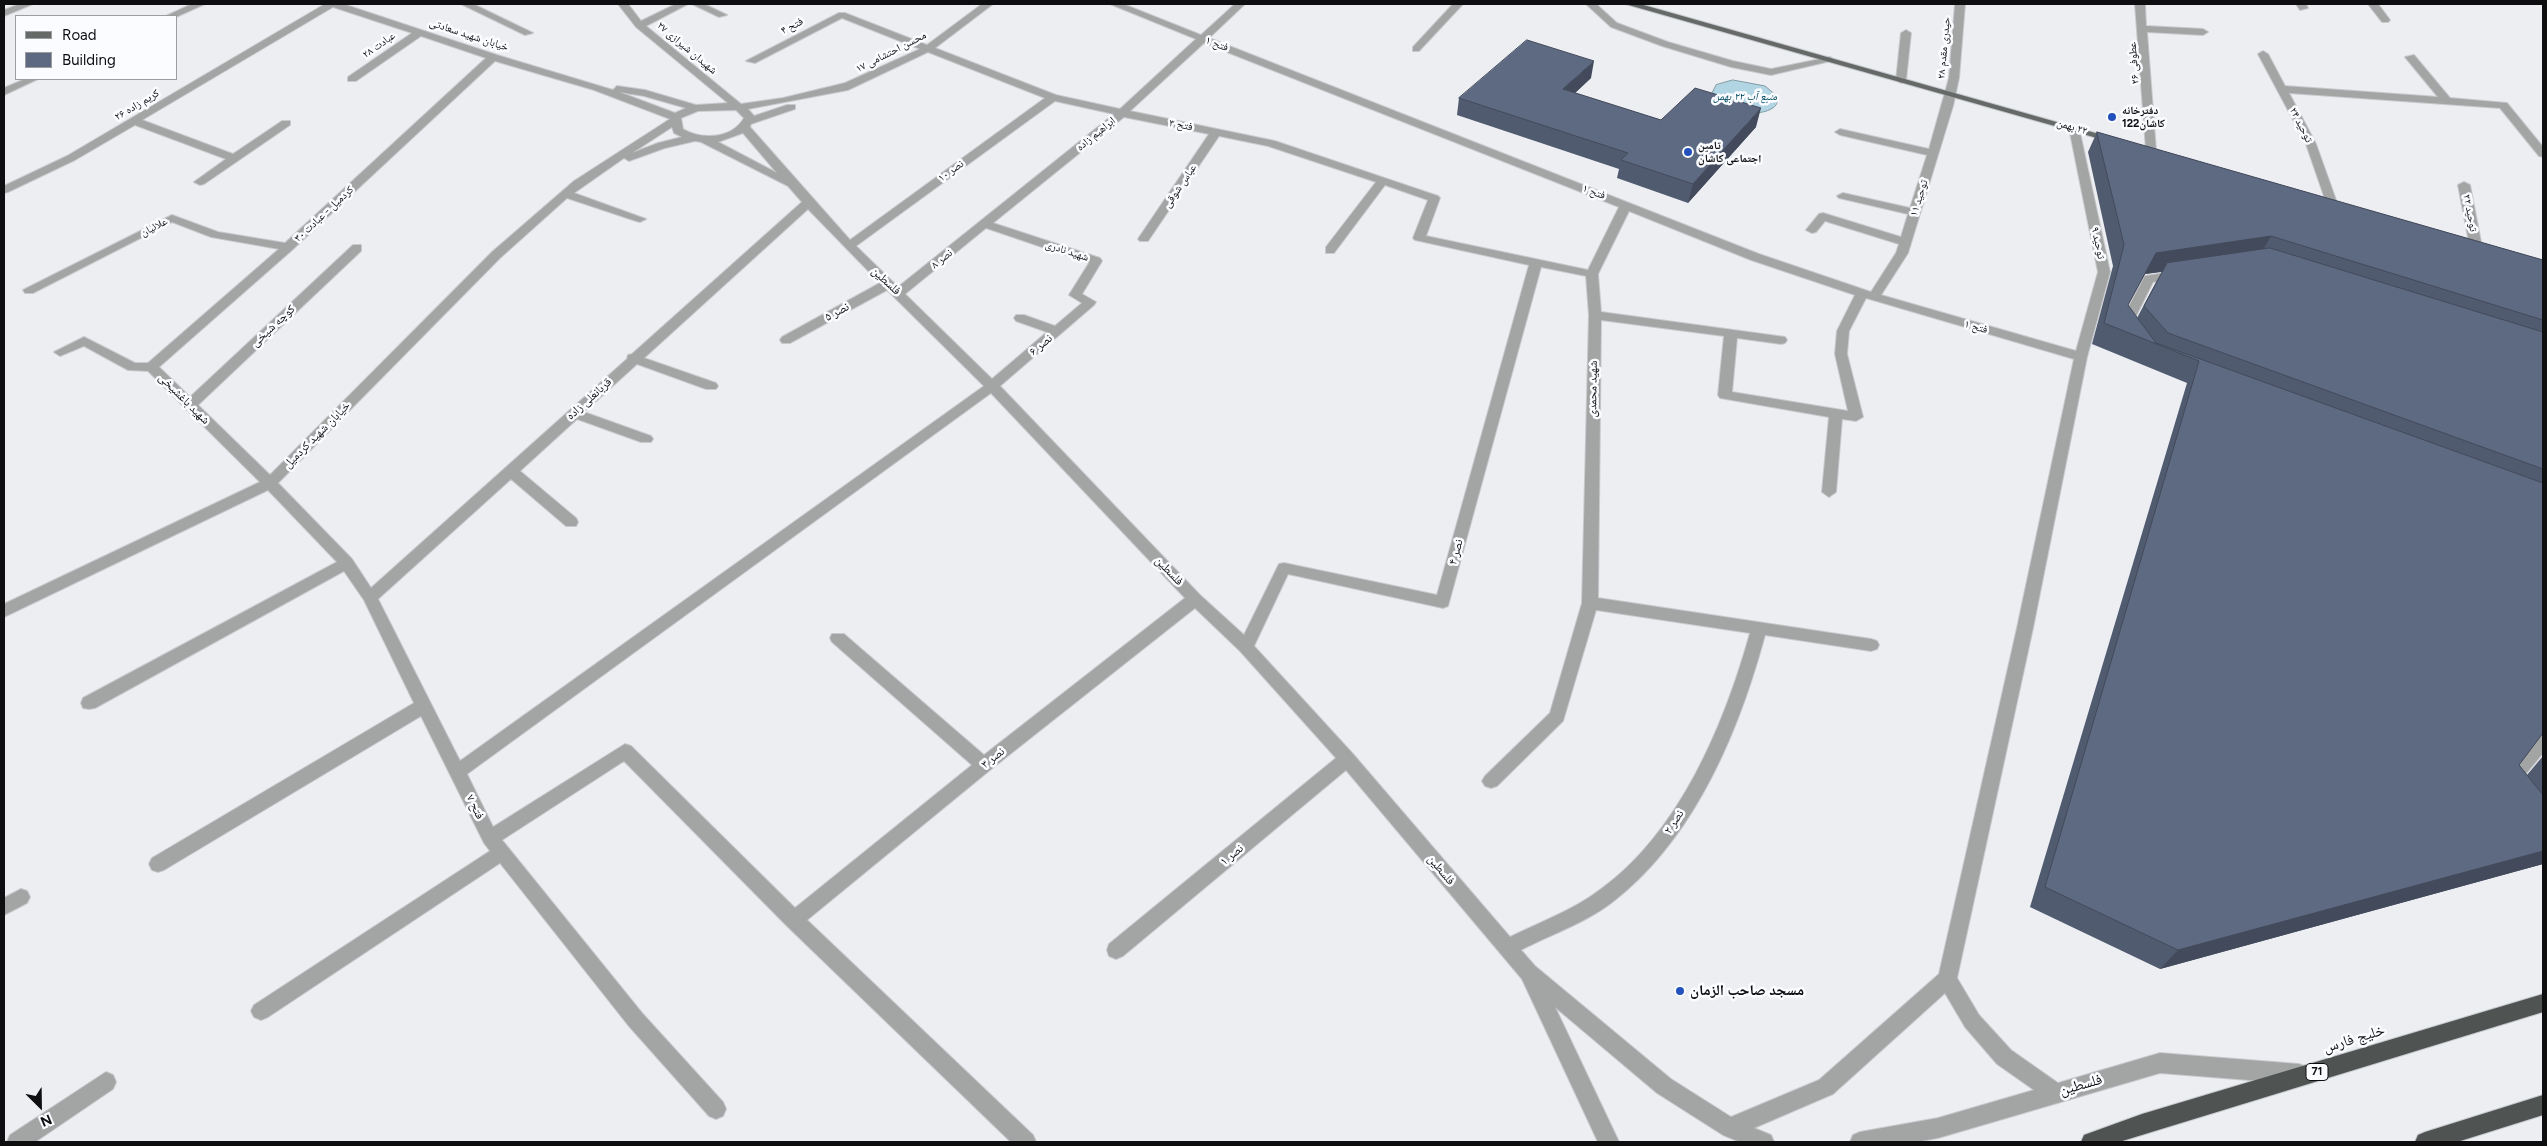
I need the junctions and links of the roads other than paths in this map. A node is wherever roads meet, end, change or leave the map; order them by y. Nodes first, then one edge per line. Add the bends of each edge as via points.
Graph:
1 (28, 4) edge
2 (200, 4) edge
3 (332, 4) edge
4 (359, 4) edge
5 (466, 4) edge
6 (623, 4) edge
7 (683, 4) edge
8 (696, 4) edge
9 (988, 4) edge
10 (1115, 4) edge
11 (1240, 4) edge
12 (1458, 4) edge
13 (1591, 4) edge
14 (1636, 4) edge
15 (1960, 4) edge
16 (2140, 4) edge
17 (2373, 4) edge
18 (347, 9) junction
19 (4, 13) edge
20 (173, 15) edge
21 (722, 15) dead end
22 (2385, 20) dead end
23 (639, 25) junction
24 (2144, 29) junction
25 (420, 32) junction
26 (2203, 32) dead end
27 (528, 33) dead end
28 (1906, 33) dead end
29 (1202, 38) junction
30 (929, 48) junction
31 (1416, 49) dead end
32 (2263, 54) dead end
33 (493, 57) junction
34 (2410, 57) dead end
35 (1830, 60) junction
36 (751, 61) dead end
37 (352, 79) dead end
38 (32, 80) edge
39 (1901, 80) junction
40 (852, 85) junction
41 (598, 88) junction
42 (2282, 89) junction
43 (4, 92) edge
44 (1951, 94) junction
45 (1053, 96) junction
46 (2447, 101) junction
47 (696, 108) junction
48 (739, 108) junction
49 (1122, 114) junction
50 (675, 119) junction
51 (134, 121) junction
52 (286, 123) dead end
53 (746, 124) junction
54 (2074, 128) junction
55 (1216, 132) junction
56 (1840, 132) dead end
57 (699, 139) junction
58 (2122, 142) edge
59 (2151, 150) edge
60 (1932, 153) junction
61 (2543, 154) edge
62 (235, 158) junction
63 (200, 182) dead end
64 (1382, 182) junction
65 (578, 183) junction
66 (2464, 185) dead end
67 (794, 186) junction
68 (4, 190) edge
69 (566, 194) junction
70 (1843, 196) dead end
71 (2330, 200) edge
72 (810, 201) junction
73 (1626, 205) junction
74 (1914, 212) junction
75 (640, 219) dead end
76 (984, 224) junction
77 (1812, 230) dead end
78 (1144, 239) dead end
79 (1906, 242) junction
80 (2475, 242) edge
81 (849, 246) junction
82 (288, 247) junction
83 (356, 248) dead end
84 (1330, 250) dead end
85 (1536, 262) junction
86 (2195, 272) edge
87 (1592, 274) junction
88 (893, 289) junction
89 (29, 290) dead end
90 (1868, 295) junction
91 (1090, 302) joint
92 (1595, 315) junction
93 (1020, 318) dead end
94 (1057, 331) junction
95 (1731, 332) junction
96 (786, 340) dead end
97 (1781, 340) dead end
98 (2134, 340) edge
99 (60, 352) dead end
100 (2081, 357) junction
101 (633, 358) junction
102 (152, 366) junction
103 (711, 386) dead end
104 (992, 386) junction
105 (190, 405) junction
106 (573, 413) junction
107 (1836, 414) junction
108 (646, 439) dead end
109 (510, 470) junction
110 (270, 483) junction
111 (1829, 492) dead end
112 (571, 522) dead end
113 (347, 564) junction
114 (370, 598) junction
115 (1195, 599) junction
116 (1590, 603) junction
117 (4, 611) edge
118 (1759, 628) junction
119 (838, 638) dead end
120 (1871, 645) dead end
121 (1246, 646) junction
122 (89, 703) dead end
123 (425, 705) junction
124 (2542, 743) edge
125 (1347, 759) junction
126 (984, 766) junction
127 (458, 771) junction
128 (1491, 781) dead end
129 (2519, 800) edge
130 (496, 845) junction
131 (158, 864) dead end
132 (21, 897) dead end
133 (4, 907) edge
134 (794, 920) junction
135 (1507, 948) junction
136 (1116, 950) dead end
137 (1528, 972) junction
138 (1947, 979) junction
139 (2543, 1003) edge
140 (261, 1011) dead end
141 (2305, 1075) junction
142 (106, 1082) dead end
143 (2055, 1093) junction
144 (2543, 1106) edge
145 (716, 1109) dead end
146 (1730, 1128) junction
147 (17, 1142) edge
148 (1026, 1142) edge
149 (1610, 1142) edge
150 (1764, 1142) edge
151 (1860, 1142) edge
152 (2091, 1142) edge
153 (2425, 1142) edge

1 - 19 street
2 - 20 street
3 - 18 street, خیابان شهید سعادتی
3 - 51 street, کریم زاده ۲۶
4 - 18 street
5 - 27 street
6 - 23 street, شهیدان شیرازی ۲۷
7 - 23 street
8 - 21 street
9 - 30 street, محسن احتشامی ۱۷
10 - 29 street, فتح ۱
11 - 29 street, ابراهیم زاده
12 - 31 street
13 - 35 street via 1614,25 1731,64 1771,72
14 - 35 main road, ٢٢ بهمن
15 - 44 street, حیدری مقدم ۲۸
16 - 24 street, عطوفی ۲۶
17 - 22 street
18 - 25 street, خیابان شهید سعادتی
23 - 48 street, شهیدان شیرازی ۲۷
24 - 26 street
24 - 59 street, عطوفی ۲۶
25 - 33 street, خیابان شهید سعادتی
25 - 37 street, عبادت ۲۸
28 - 39 street
29 - 49 street, ابراهیم زاده
29 - 73 street, فتح ۱
30 - 36 street, فتح ۴ via 842,15
30 - 40 street, محسن احتشامی ۱۷
30 - 45 street, فتح ۳
32 - 42 street, توحید ۲۴
33 - 41 street, خیابان شهید سعادتی
33 - 82 street, کردمیل - عبادت ۳۰
34 - 46 street
35 - 39 main road, ٢٢ بهمن
38 - 43 street
39 - 44 main road, ٢٢ بهمن
40 - 48 street, محسن احتشامی ۱۷ via 797,99
40 - 53 street, محسن احتشامی ۱۷
41 - 47 street, خیابان شهید سعادتی via 645,93
41 - 50 street, خیابان شهید سعادتی
42 - 46 street
42 - 71 street, توحید ۲۴ via 2311,144
44 - 54 main road, ٢٢ بهمن
44 - 60 street, توحید ۱۱
45 - 49 street, فتح ۳
45 - 81 street, نصر ۱۰
46 - 61 street via 2503,105
47 - 48 street, محسن احتشامی ۱۷ via 719,105
47 - 50 street
48 - 53 street via 748,114
49 - 55 street, فتح ۳
49 - 76 street, ابراهیم زاده
50 - 57 street via 678,131
50 - 65 street
51 - 62 street
51 - 68 street, کریم زاده ۲۶ via 71,158
52 - 62 street
53 - 57 street, محسن احتشامی ۱۷ via 727,136
53 - 67 street
54 - 58 main road, ٢٢ بهمن
54 - 100 street, توحید ۹ via 2104,272
55 - 64 street, فتح ۳ via 1302,152
55 - 78 street, عباس شوقی
56 - 60 street
57 - 65 street, محسن احتشامی ۱۷ via 662,145
57 - 67 street
60 - 74 street, توحید ۱۱
62 - 63 street
64 - 84 street
64 - 85 street, فتح ۳ via 1434,198 1419,238
65 - 69 street, خیابان شهید کردمیل
66 - 80 street, توحید ۲۲
67 - 72 street, فلسطین
69 - 75 street
69 - 110 street, خیابان شهید کردمیل via 496,255
70 - 74 street
72 - 81 street, فلسطین
72 - 101 street, قربانعلی زاده
73 - 87 street
73 - 90 street, فتح ۱ via 1755,257
74 - 79 street, توحید ۱۱
76 - 88 street, نصر ۸
76 - 91 street, شهید نادری via 1096,261 1075,295
77 - 79 street via 1823,216
79 - 90 street, توحید ۱۱ via 1902,253
81 - 88 street, فلسطین
82 - 89 street, علائیان via 215,235 172,218
82 - 102 street, کردمیل - عبادت ۳۰
83 - 105 street, کوچه شیخی
85 - 87 street
85 - 121 street, نصر ۴ via 1443,602 1284,568
86 - 98 street via 2149,279 2124,327
87 - 92 street, شهید محمدی
88 - 96 street, نصر ۵
88 - 104 street, فلسطین
90 - 100 street, فتح ۱
90 - 107 street, توحید ۱۱ via 1844,332 1841,354 1856,417
91 - 94 street, نصر ۶
92 - 95 street
92 - 116 street, شهید محمدی
93 - 94 street
94 - 104 street, نصر ۶
95 - 97 street
95 - 107 street via 1725,395
99 - 102 street, شهید باغشیخی via 84,341 133,367
100 - 138 street, توحید ۹
101 - 103 street
101 - 106 street, قربانعلی زاده
102 - 105 street, شهید باغشیخی
104 - 115 street, فلسطین
104 - 127 street, نصر ۶
105 - 110 street, شهید باغشیخی
106 - 108 street
106 - 109 street, قربانعلی زاده
107 - 111 street
109 - 112 street
109 - 114 street, قربانعلی زاده
110 - 113 street, فتح ۷
110 - 117 street, خیابان شهید کردمیل
113 - 114 street, فتح ۷
113 - 122 street
114 - 123 street, فتح ۷
115 - 121 street, فلسطین
115 - 126 street, نصر ۳
116 - 118 street
116 - 128 street, شهید محمدی via 1557,716
118 - 120 street
118 - 135 street, نصر ۲ via 1751,662 1724,731 1693,791 1651,853 1608,894
119 - 126 street
121 - 125 street, فلسطین
123 - 127 street, فتح ۷
123 - 131 street
124 - 129 street via 2507,785
125 - 135 street, فلسطین
125 - 136 street, نصر ۱
126 - 134 street, نصر ۳
127 - 130 street, فتح ۷
130 - 134 street via 625,751
130 - 140 street
130 - 145 street, فتح ۷ via 635,1019
132 - 133 street
134 - 148 street
135 - 137 street, فلسطین
137 - 146 street, فلسطین via 1664,1086
137 - 149 street, فلسطین
138 - 143 street via 1972,1021 2004,1057
138 - 146 street via 1826,1087
139 - 141 highway, خلیج فارس / 71
141 - 143 street, فلسطین via 2160,1062
141 - 152 highway, خلیج فارس / 71
142 - 147 street
143 - 151 street, فلسطین via 1938,1128
144 - 153 highway
146 - 150 street, فلسطین

